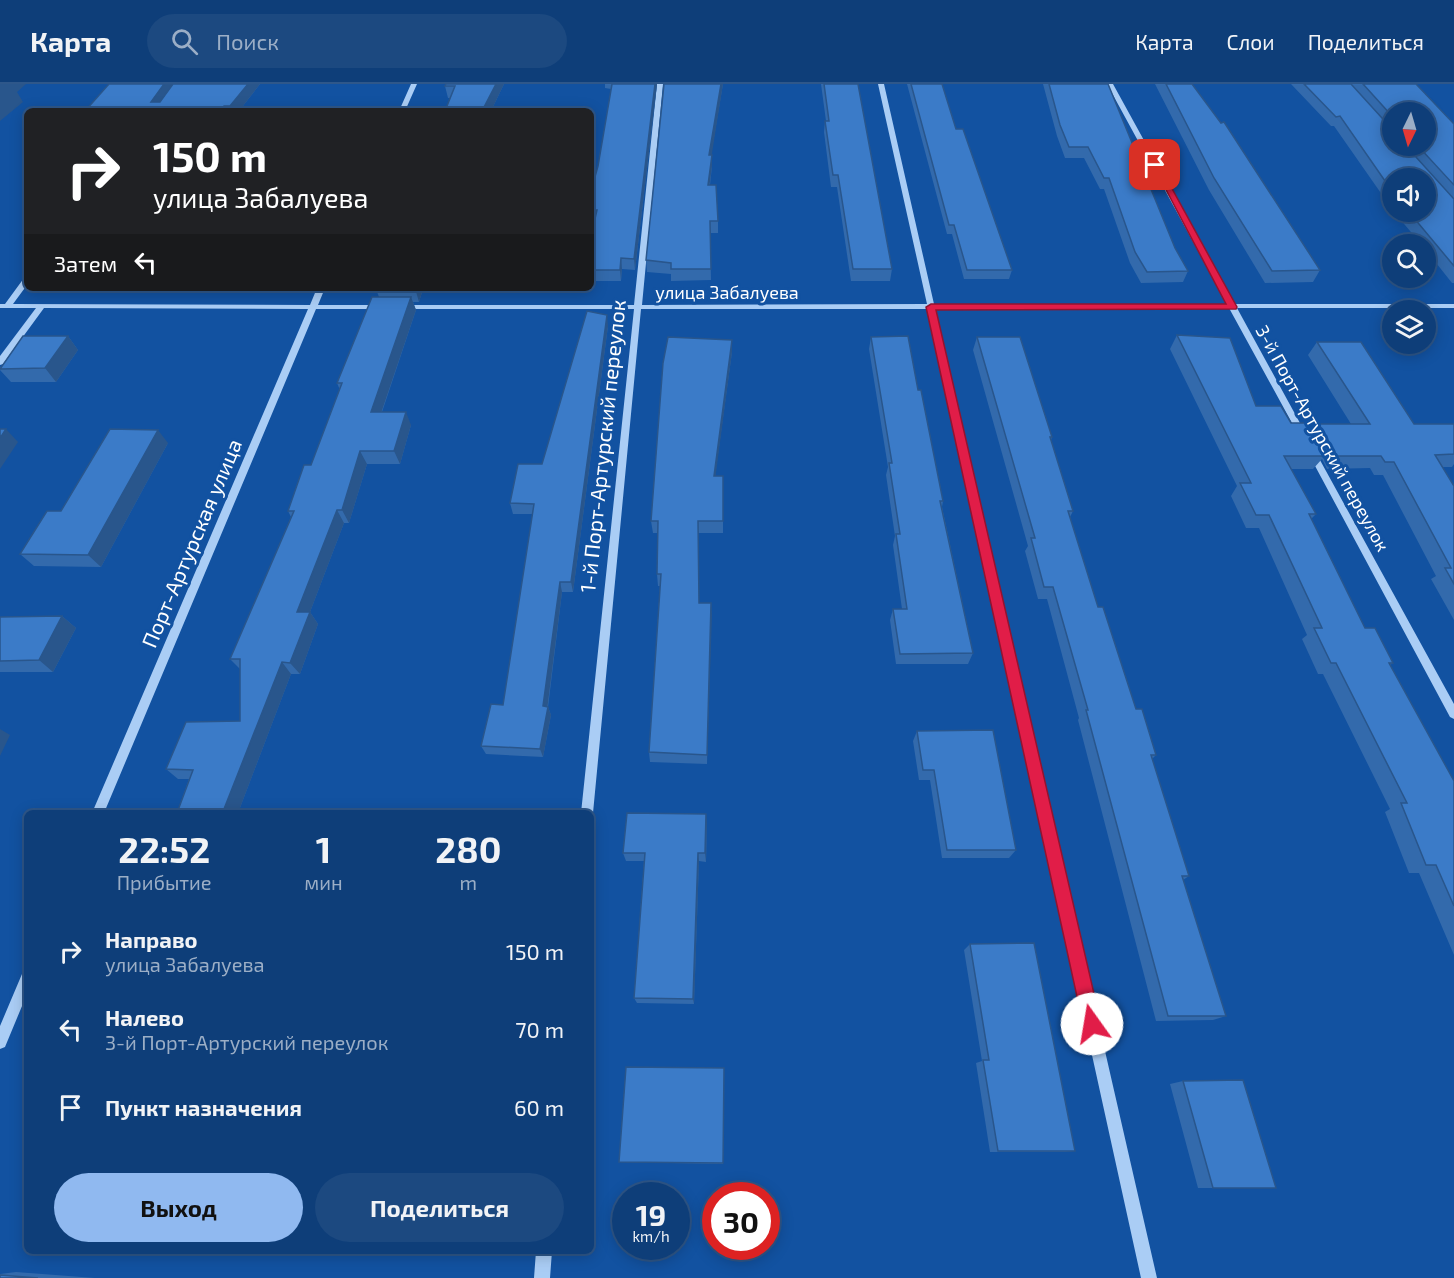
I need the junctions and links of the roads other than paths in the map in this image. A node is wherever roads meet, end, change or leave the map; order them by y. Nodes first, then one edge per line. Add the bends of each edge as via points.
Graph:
1 (414, 84) edge
2 (660, 84) edge
3 (881, 84) edge
4 (1110, 84) edge
5 (403, 108) edge
6 (24, 283) edge
7 (320, 291) edge
8 (3, 306) edge
9 (42, 306) junction
10 (1454, 306) edge
11 (313, 307) junction
12 (385, 307) edge
13 (397, 307) edge
14 (931, 307) junction
15 (1233, 307) junction
16 (636, 308) junction
17 (0, 362) edge
18 (1454, 714) edge
19 (99, 810) edge
20 (587, 810) edge
21 (24, 986) edge
22 (0, 1042) edge
23 (544, 1254) edge
24 (542, 1278) edge
25 (1149, 1278) edge

1 - 5 street
2 - 16 street, 1-й Порт-Артурский переулок
3 - 14 street
4 - 15 street, 3-й Порт-Артурский переулок
6 - 8 street
7 - 11 street, Порт-Артурская улица
8 - 9 street
9 - 11 street
9 - 17 street
10 - 15 street, улица Забалуева
11 - 12 street
11 - 19 street, Порт-Артурская улица
13 - 16 street, улица Забалуева
14 - 15 street, улица Забалуева
14 - 16 street, улица Забалуева
14 - 25 street
15 - 18 street, 3-й Порт-Артурский переулок
16 - 20 street, 1-й Порт-Артурский переулок
21 - 22 street
23 - 24 street

